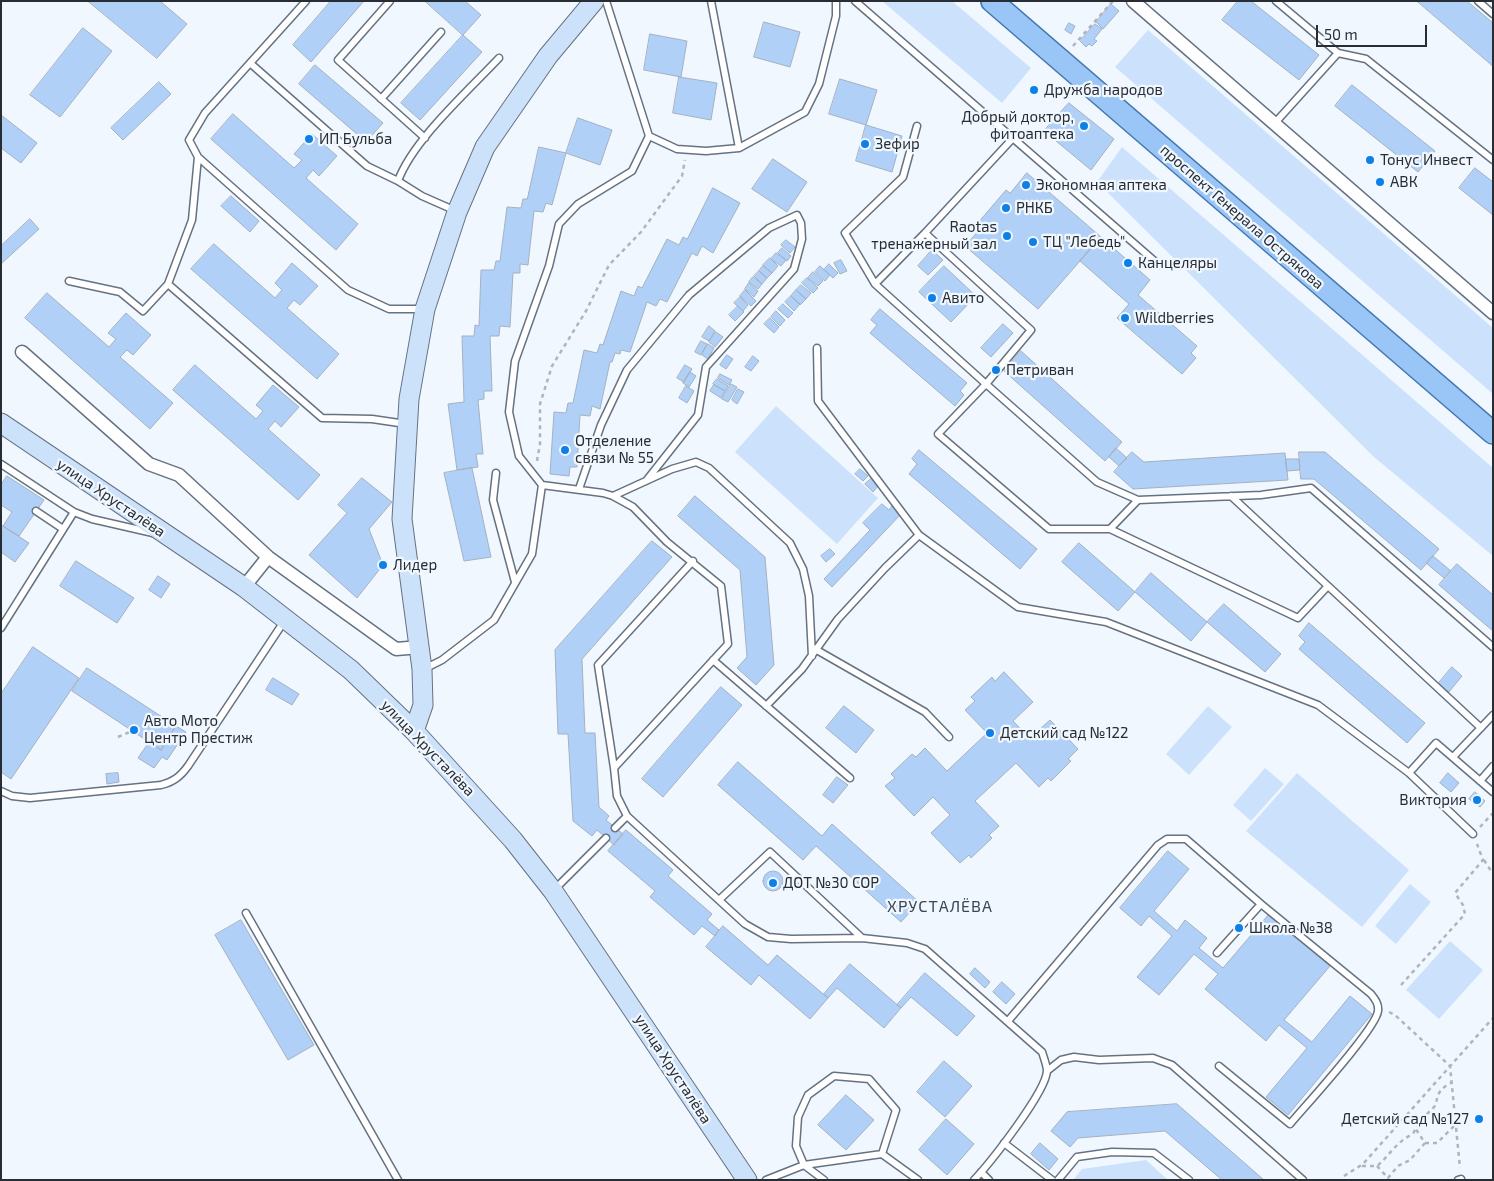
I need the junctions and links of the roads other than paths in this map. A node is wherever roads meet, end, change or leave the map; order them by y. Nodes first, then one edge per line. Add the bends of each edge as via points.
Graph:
1 (306, 1) edge
2 (390, 1) edge
3 (594, 1) edge
4 (606, 1) edge
5 (710, 1) edge
6 (836, 1) edge
7 (855, 1) edge
8 (992, 1) edge
9 (1133, 1) edge
10 (1276, 1) edge
11 (1478, 1) edge
12 (1493, 14) edge
13 (441, 32) dead end
14 (1338, 53) junction
15 (498, 58) dead end
16 (250, 63) junction
17 (381, 99) junction
18 (1274, 124) junction
19 (917, 126) dead end
20 (649, 136) junction
21 (1014, 137) junction
22 (425, 138) junction
23 (740, 148) junction
24 (198, 157) junction
25 (1493, 160) edge
26 (398, 181) junction
27 (457, 212) junction
28 (925, 233) junction
29 (1159, 265) dead end
30 (70, 281) dead end
31 (168, 284) junction
32 (875, 284) junction
33 (425, 309) junction
34 (1493, 313) edge
35 (817, 348) dead end
36 (22, 352) dead end
37 (986, 384) junction
38 (1, 424) edge
39 (408, 425) junction
40 (1493, 433) edge
41 (1, 464) edge
42 (496, 473) dead end
43 (646, 481) junction
44 (542, 484) junction
45 (579, 489) junction
46 (613, 496) junction
47 (1232, 496) junction
48 (1138, 500) junction
49 (36, 512) dead end
50 (74, 512) junction
51 (63, 529) junction
52 (1110, 529) junction
53 (920, 535) junction
54 (166, 536) junction
55 (268, 557) junction
56 (693, 561) junction
57 (515, 582) junction
58 (1328, 586) junction
59 (244, 587) junction
60 (286, 619) junction
61 (1, 628) edge
62 (420, 647) junction
63 (1493, 647) edge
64 (814, 652) junction
65 (713, 660) junction
66 (422, 669) junction
67 (766, 706) junction
68 (1493, 715) edge
69 (1480, 728) junction
70 (414, 731) junction
71 (949, 737) dead end
72 (1453, 757) junction
73 (1493, 766) edge
74 (614, 768) junction
75 (1409, 772) junction
76 (850, 778) dead end
77 (1480, 781) junction
78 (1, 790) edge
79 (1493, 792) edge
80 (627, 816) junction
81 (615, 828) dead end
82 (1473, 834) road end
83 (606, 838) dead end
84 (553, 891) junction
85 (719, 900) junction
86 (1260, 904) junction
87 (246, 913) dead end
88 (862, 938) junction
89 (1217, 953) dead end
90 (1008, 1021) junction
91 (1219, 1066) dead end
92 (1047, 1071) junction
93 (1004, 1142) junction
94 (882, 1154) junction
95 (804, 1165) junction
96 (982, 1172) junction
97 (398, 1180) edge
98 (747, 1180) edge
99 (766, 1180) edge
100 (824, 1180) edge
101 (918, 1180) edge
102 (974, 1180) edge
103 (989, 1180) edge
104 (1052, 1180) edge
105 (1058, 1180) edge
106 (1189, 1180) edge
107 (1303, 1180) edge
108 (1458, 1180) edge
109 (1461, 1180) edge

1 - 16 lane
2 - 17 lane via 338,60
3 - 27 main road via 548,56 485,147
4 - 20 lane
5 - 23 lane
6 - 23 lane via 836,16 818,84 805,112
7 - 21 lane
8 - 40 main road, проспект Генерала Острякова
9 - 18 street
10 - 14 lane
11 - 12 lane
13 - 17 lane
14 - 18 lane
14 - 25 lane via 1366,59
15 - 22 lane
16 - 24 lane via 205,112 189,140
16 - 26 lane via 367,166
17 - 22 lane
18 - 34 street
19 - 32 lane via 903,177 845,233
20 - 23 lane via 677,149
20 - 44 lane via 632,171 578,204 559,224 549,266 515,361 509,412 518,456
21 - 28 lane
21 - 29 lane
22 - 26 lane via 405,163
24 - 31 lane via 192,220
24 - 33 lane via 348,290 388,308
26 - 27 lane
27 - 33 main road
28 - 32 lane
28 - 37 lane via 1031,330
30 - 31 lane via 120,292 144,311
31 - 39 lane via 322,418 372,419
32 - 37 lane
33 - 39 main road via 409,399
35 - 53 lane via 818,401
36 - 55 street via 149,464 179,476
37 - 48 lane via 1097,482
37 - 52 lane via 938,434 1049,529
38 - 54 main road, улица Хрусталёва
39 - 62 main road via 402,519
41 - 50 lane
42 - 57 lane via 493,500
43 - 45 lane via 698,415 706,366 794,269 802,239 797,215 770,228 689,295 628,370 601,425
43 - 46 lane
43 - 64 lane via 696,462 710,468 790,543 803,569 810,596
44 - 45 lane
44 - 57 lane via 532,554
45 - 46 lane
46 - 56 lane via 633,507 667,542
47 - 48 lane
47 - 58 lane
47 - 63 lane via 1310,488
48 - 52 lane
49 - 51 lane
50 - 51 lane
50 - 54 lane
51 - 61 lane
52 - 58 lane via 1298,618
53 - 64 lane via 838,620
53 - 75 lane via 1018,607 1106,622 1318,705
54 - 59 main road, улица Хрусталёва
55 - 59 street
55 - 62 street via 396,649
56 - 65 lane via 721,586 728,644
56 - 74 lane via 598,665
57 - 66 lane via 494,620 442,660
58 - 69 lane
59 - 60 main road, улица Хрусталёва
60 - 70 main road, улица Хрусталёва via 351,670
60 - 78 lane via 188,766 172,782 30,798 12,796
62 - 66 main road
64 - 67 lane via 802,670
64 - 71 lane via 925,712
65 - 67 lane
65 - 74 lane
66 - 70 main road via 423,705
67 - 76 lane
68 - 69 lane
69 - 72 lane
70 - 84 main road, улица Хрусталёва via 513,840
72 - 75 lane via 1436,743
72 - 77 lane
73 - 77 lane
74 - 80 lane via 617,796
75 - 82 lane
77 - 79 lane
80 - 81 lane
80 - 85 lane
83 - 84 lane
84 - 98 main road, улица Хрусталёва
85 - 88 lane via 768,938
85 - 88 lane via 770,852
86 - 89 lane
86 - 90 lane via 1186,839 1167,839 1158,845
86 - 91 lane via 1371,994 1379,1009 1348,1056 1290,1124
87 - 97 lane
88 - 90 lane via 907,943 925,949
90 - 92 lane via 1042,1052
92 - 93 lane via 1040,1091
92 - 107 lane via 1060,1060 1074,1057 1099,1060 1153,1058 1172,1065
93 - 96 lane
93 - 104 lane
94 - 95 lane
94 - 95 lane via 896,1110 869,1079 834,1076 808,1096 798,1117 796,1146
94 - 101 lane
95 - 99 lane
95 - 100 lane
96 - 102 lane
96 - 103 lane
105 - 106 lane via 1078,1157 1112,1152 1154,1153
108 - 109 lane

